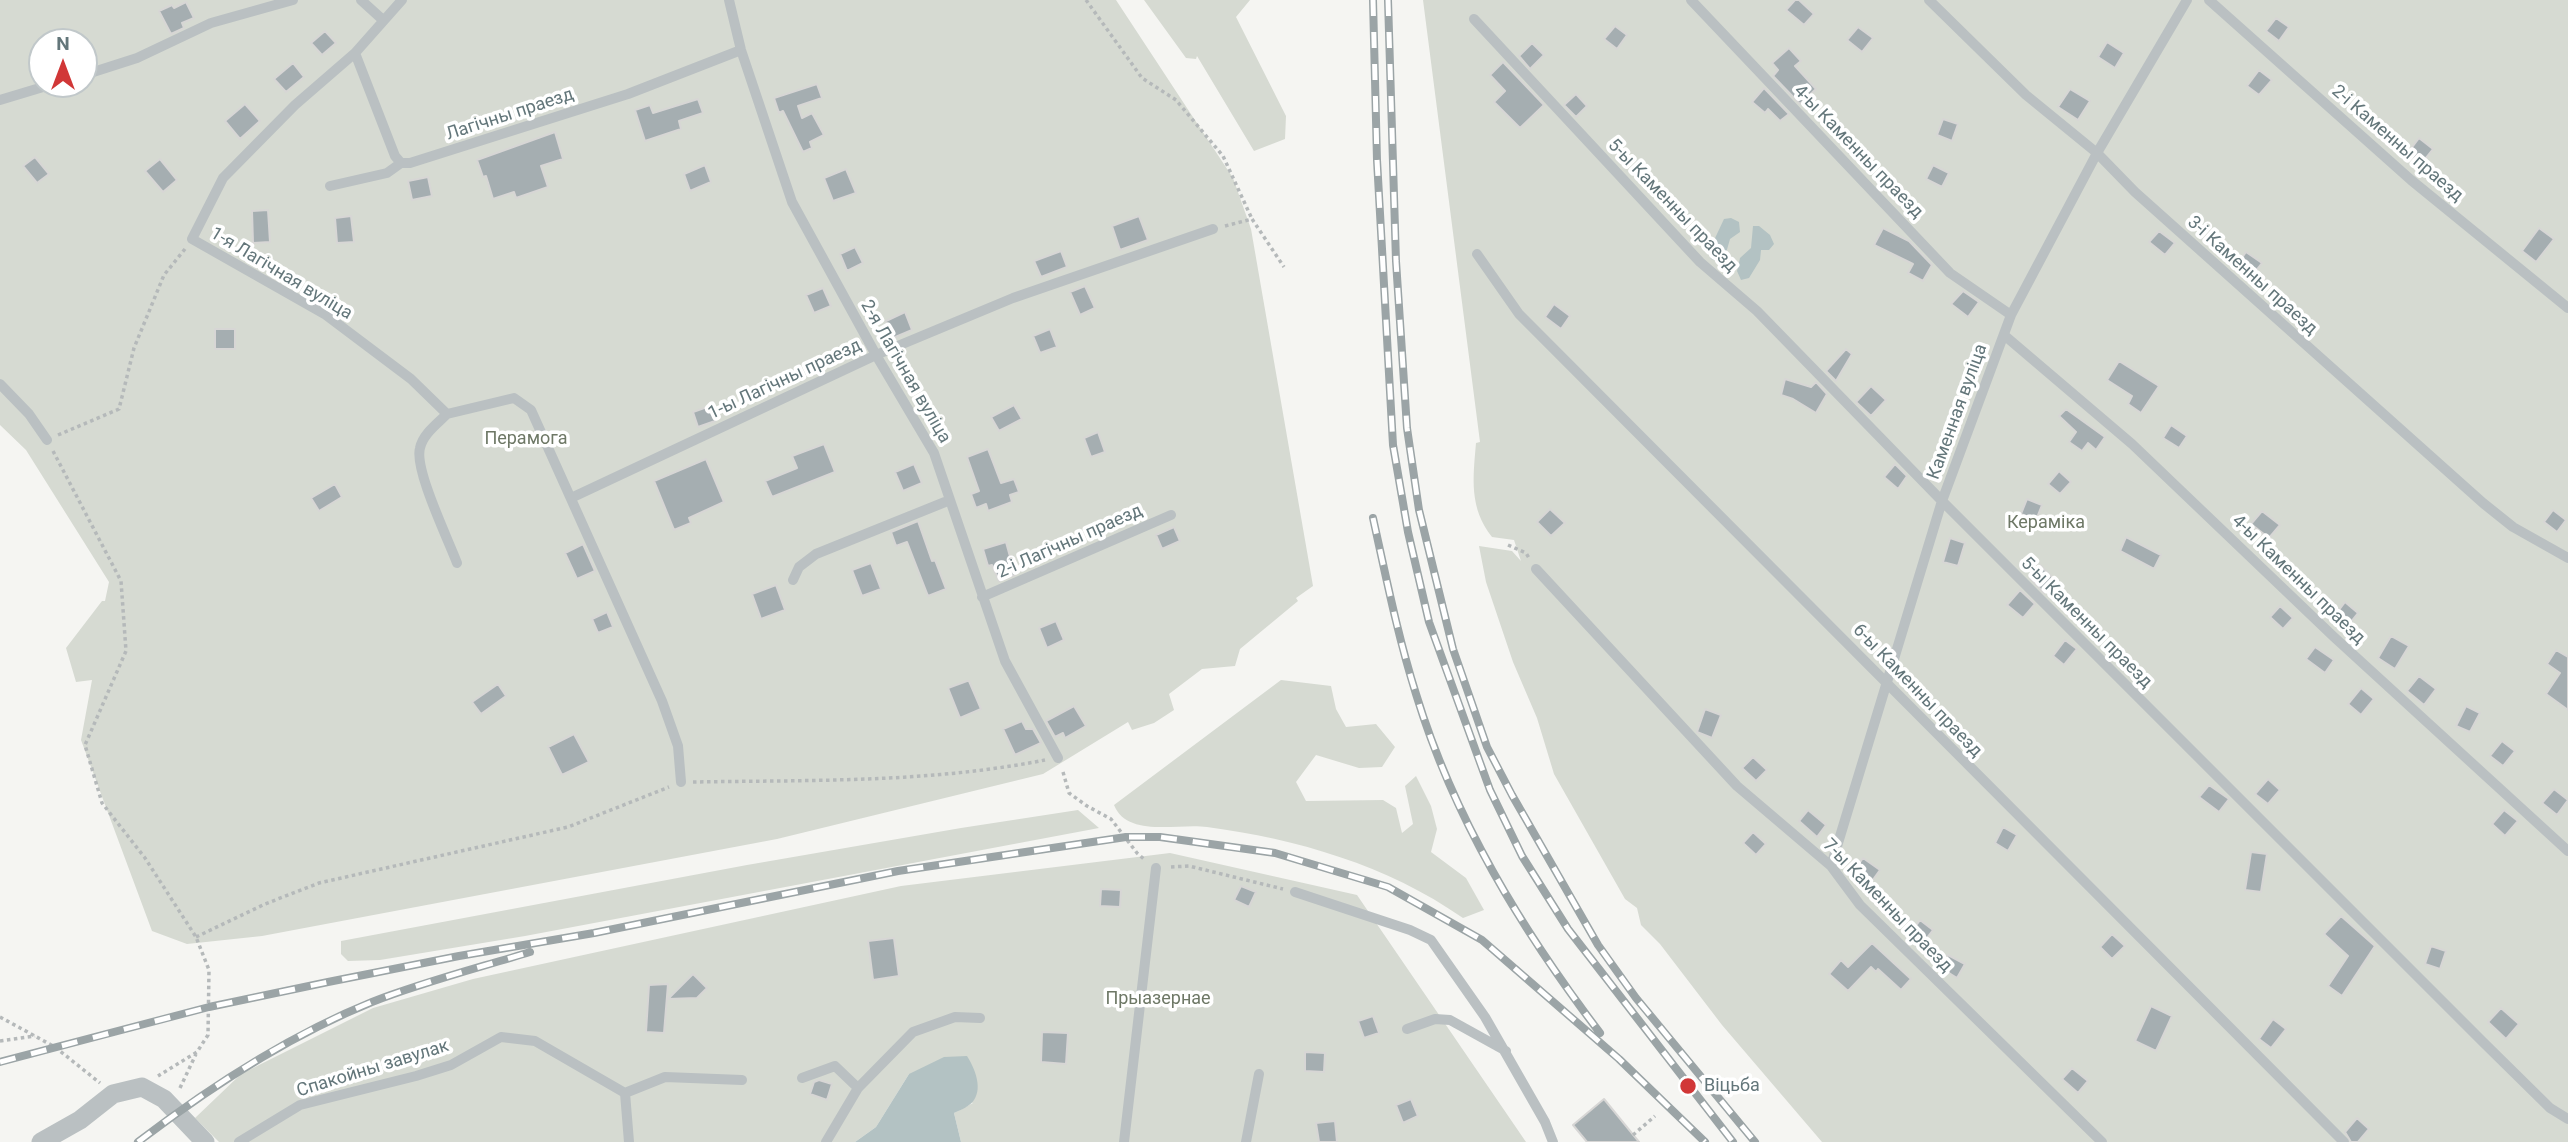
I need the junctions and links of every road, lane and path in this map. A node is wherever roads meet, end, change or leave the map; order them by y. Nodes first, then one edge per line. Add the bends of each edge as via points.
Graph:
1 (293, 0) edge
2 (361, 0) edge
3 (402, 0) edge
4 (729, 0) edge
5 (1086, 0) edge
6 (1691, 0) edge
7 (1929, 0) edge
8 (2187, 0) edge
9 (2209, 0) edge
10 (1474, 19) dead end
11 (383, 20) junction
12 (741, 50) junction
13 (355, 53) junction
14 (98, 71) edge
15 (28, 92) edge
16 (0, 100) edge
17 (2097, 153) junction
18 (401, 163) junction
19 (330, 186) dead end
20 (1252, 219) junction
21 (1213, 229) joint
22 (192, 239) junction
23 (1477, 254) dead end
24 (1284, 267) dead end
25 (2568, 308) edge
26 (2011, 315) junction
27 (2004, 335) junction
28 (876, 355) junction
29 (0, 384) edge
30 (447, 414) junction
31 (47, 440) junction
32 (571, 498) junction
33 (950, 500) junction
34 (1942, 501) junction
35 (1171, 515) dead end
36 (1507, 545) dead end
37 (2568, 558) edge
38 (457, 563) dead end
39 (1536, 569) joint
40 (793, 580) dead end
41 (982, 597) junction
42 (1887, 682) junction
43 (1058, 758) junction
44 (681, 782) junction
45 (2568, 851) edge
46 (1831, 866) junction
47 (1156, 869) junction
48 (1295, 892) joint
49 (196, 937) junction
50 (0, 1017) edge
51 (980, 1018) dead end
52 (1407, 1029) dead end
53 (37, 1036) junction
54 (0, 1041) edge
55 (197, 1052) junction
56 (1506, 1052) junction
57 (1259, 1074) dead end
58 (802, 1078) dead end
59 (742, 1080) dead end
60 (142, 1087) junction
61 (858, 1088) junction
62 (625, 1093) junction
63 (113, 1094) junction
64 (171, 1106) junction
65 (1655, 1116) dead end
66 (2568, 1119) edge
67 (1633, 1135) dead end
68 (41, 1142) edge
69 (205, 1142) edge
70 (239, 1142) edge
71 (629, 1142) edge
72 (827, 1142) edge
73 (1124, 1142) edge
74 (1246, 1142) edge
75 (1553, 1142) edge
76 (2102, 1142) edge
77 (2344, 1142) edge

1 - 14 lane via 211,23 137,58
2 - 11 lane
3 - 11 lane, 1-я Лагічная вуліца
4 - 12 lane, 2-я Лагічная вуліца
5 - 20 path via 1142,78 1176,100 1223,156
6 - 26 lane, 4-ы Каменны праезд via 1950,273
7 - 17 lane, 3-і Каменны праезд via 2026,94
8 - 17 lane, Каменная вуліца
9 - 25 lane, 2-і Каменны праезд via 2411,180
10 - 34 lane, 5-ы Каменны праезд via 1700,262 1756,311
11 - 13 lane, 1-я Лагічная вуліца
12 - 18 lane, Лагічны праезд via 628,93
12 - 28 lane, 2-я Лагічная вуліца via 792,202
13 - 18 lane
13 - 22 lane, 1-я Лагічная вуліца via 223,178
15 - 16 lane
17 - 26 lane, Каменная вуліца
17 - 37 lane, 3-і Каменны праезд via 2483,503 2513,527
18 - 19 lane, Лагічны праезд via 387,173
20 - 21 path
20 - 24 path
21 - 28 lane, 1-ы Лагічны праезд via 1013,298
22 - 30 lane, 1-я Лагічная вуліца via 326,315 411,379
22 - 31 path via 164,275 134,348 119,409
23 - 42 lane, 6-ы Каменны праезд via 1519,314
26 - 27 lane, Каменная вуліца
27 - 34 lane, Каменная вуліца
27 - 45 lane, 4-ы Каменны праезд via 2132,443 2334,637
28 - 32 lane, 1-ы Лагічны праезд
28 - 33 lane, 2-я Лагічная вуліца via 934,453
29 - 31 lane
30 - 32 lane via 514,398 531,410
30 - 38 lane via 419,449 421,470
31 - 49 path via 121,581 126,651 85,745 102,803 145,858
32 - 44 lane via 662,701 678,746
33 - 40 lane via 816,554 799,567
33 - 41 lane, 2-я Лагічная вуліца
34 - 42 lane, Каменная вуліца
34 - 66 lane, 5-ы Каменны праезд via 2550,1108
35 - 41 lane, 2-і Лагічны праезд
36 - 39 path via 1526,553
39 - 46 lane, 7-ы Каменны праезд via 1737,786
41 - 43 lane, 2-я Лагічная вуліца via 1005,662
42 - 46 lane, Каменная вуліца
42 - 77 lane, 6-ы Каменны праезд
43 - 44 path via 1002,769 897,778
43 - 47 path via 1069,793 1111,819
44 - 49 path via 568,827 319,883
46 - 76 lane, 7-ы Каменны праезд via 1860,905
47 - 48 path via 1189,866
47 - 73 lane
48 - 56 lane via 1431,940
49 - 55 path via 209,970 208,1035
50 - 53 path
51 - 61 lane via 955,1017 913,1032
52 - 56 lane via 1435,1019 1450,1020
53 - 54 path
53 - 63 path
55 - 60 path
55 - 64 path
56 - 75 lane
57 - 74 lane
58 - 61 lane via 835,1066
59 - 62 lane via 665,1077
60 - 63 street
60 - 64 street
61 - 72 lane
62 - 70 lane, Спакойны завулак via 535,1041 501,1037 451,1065 300,1105
62 - 71 lane
63 - 68 street
64 - 69 street
65 - 67 path

